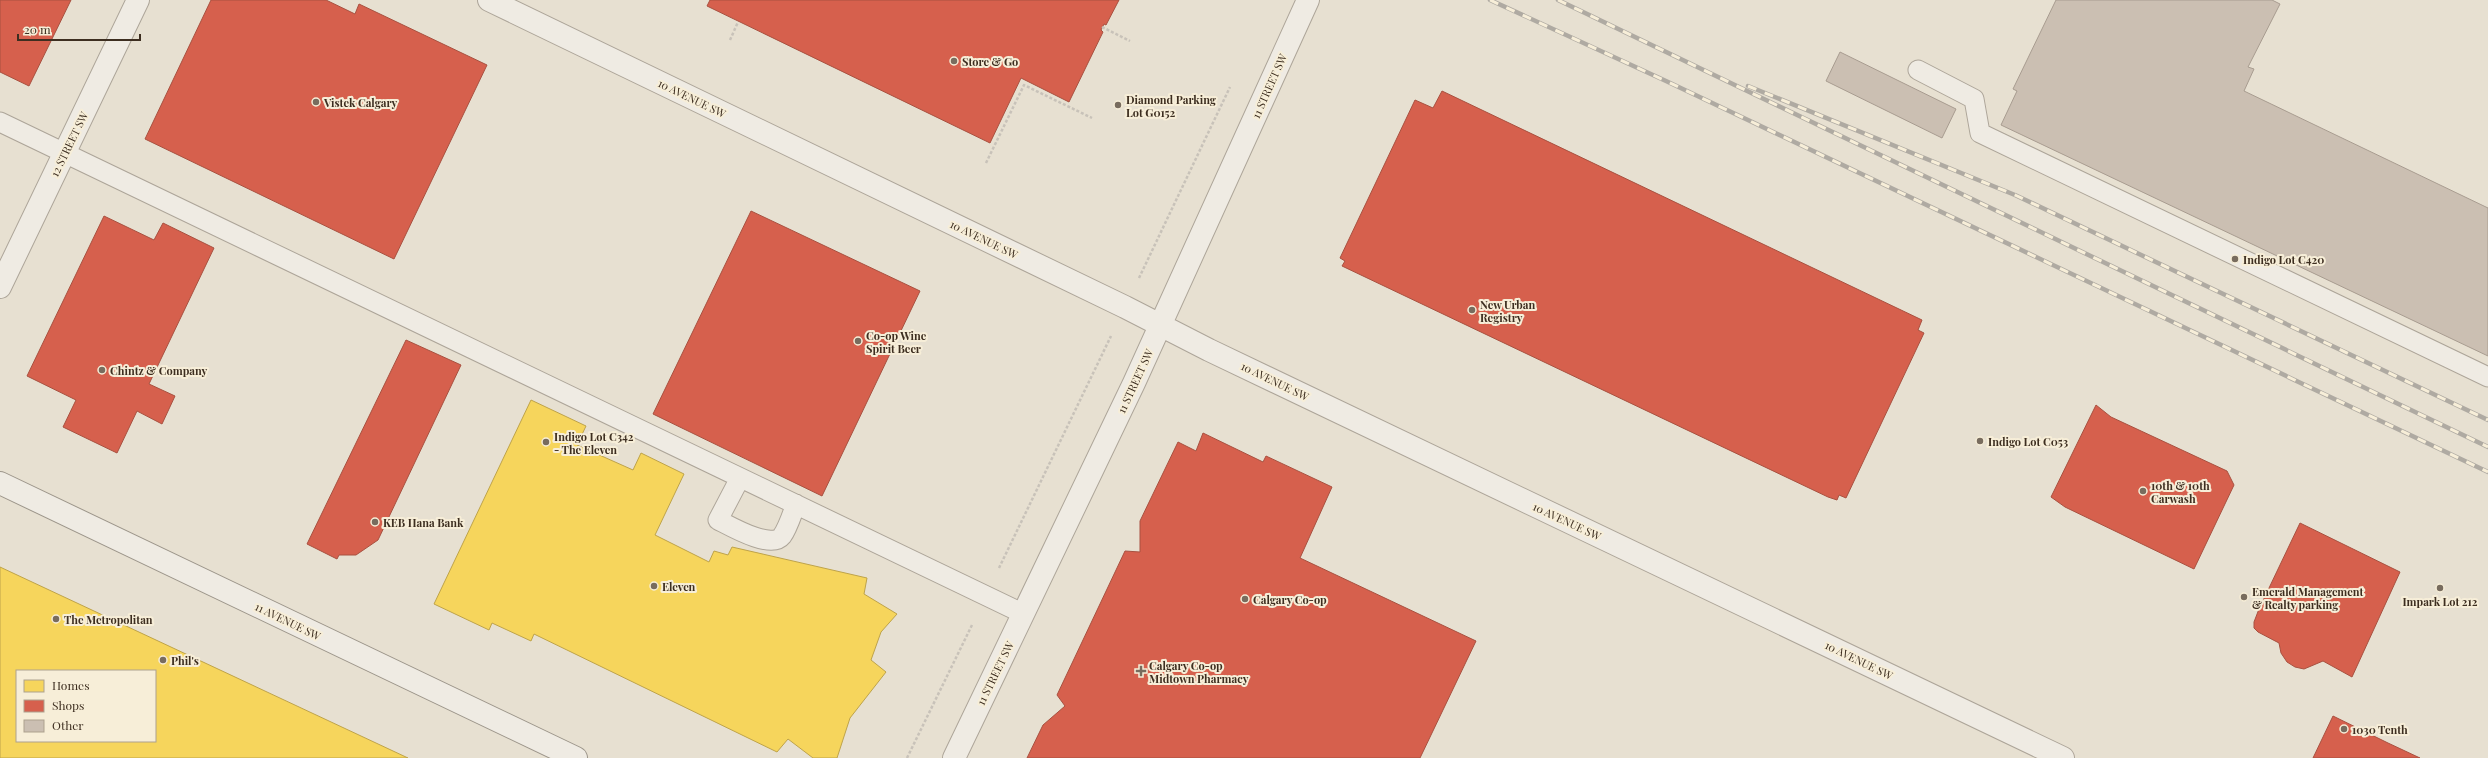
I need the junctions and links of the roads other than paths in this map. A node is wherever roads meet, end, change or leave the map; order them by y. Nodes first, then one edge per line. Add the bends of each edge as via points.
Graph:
1 (138, 0) edge
2 (489, 0) edge
3 (1308, 0) edge
4 (1918, 70) dead end
5 (0, 122) edge
6 (64, 153) junction
7 (0, 287) edge
8 (1161, 324) junction
9 (2488, 377) edge
10 (740, 478) junction
11 (0, 483) edge
12 (796, 504) junction
13 (1024, 614) junction
14 (576, 758) edge
15 (954, 758) edge
16 (2063, 758) edge

1 - 6 street, 12 STREET SW
2 - 8 street, 10 AVENUE SW
3 - 8 street, 11 STREET SW
4 - 9 lane via 1974,98 1980,134
5 - 6 lane
6 - 7 street, 12 STREET SW
6 - 10 lane
8 - 13 street, 11 STREET SW
8 - 16 street, 10 AVENUE SW via 1209,350
10 - 12 lane
10 - 12 lane via 718,520 748,534 775,540 782,536
11 - 14 street, 11 AVENUE SW
12 - 13 lane
13 - 15 street, 11 STREET SW

